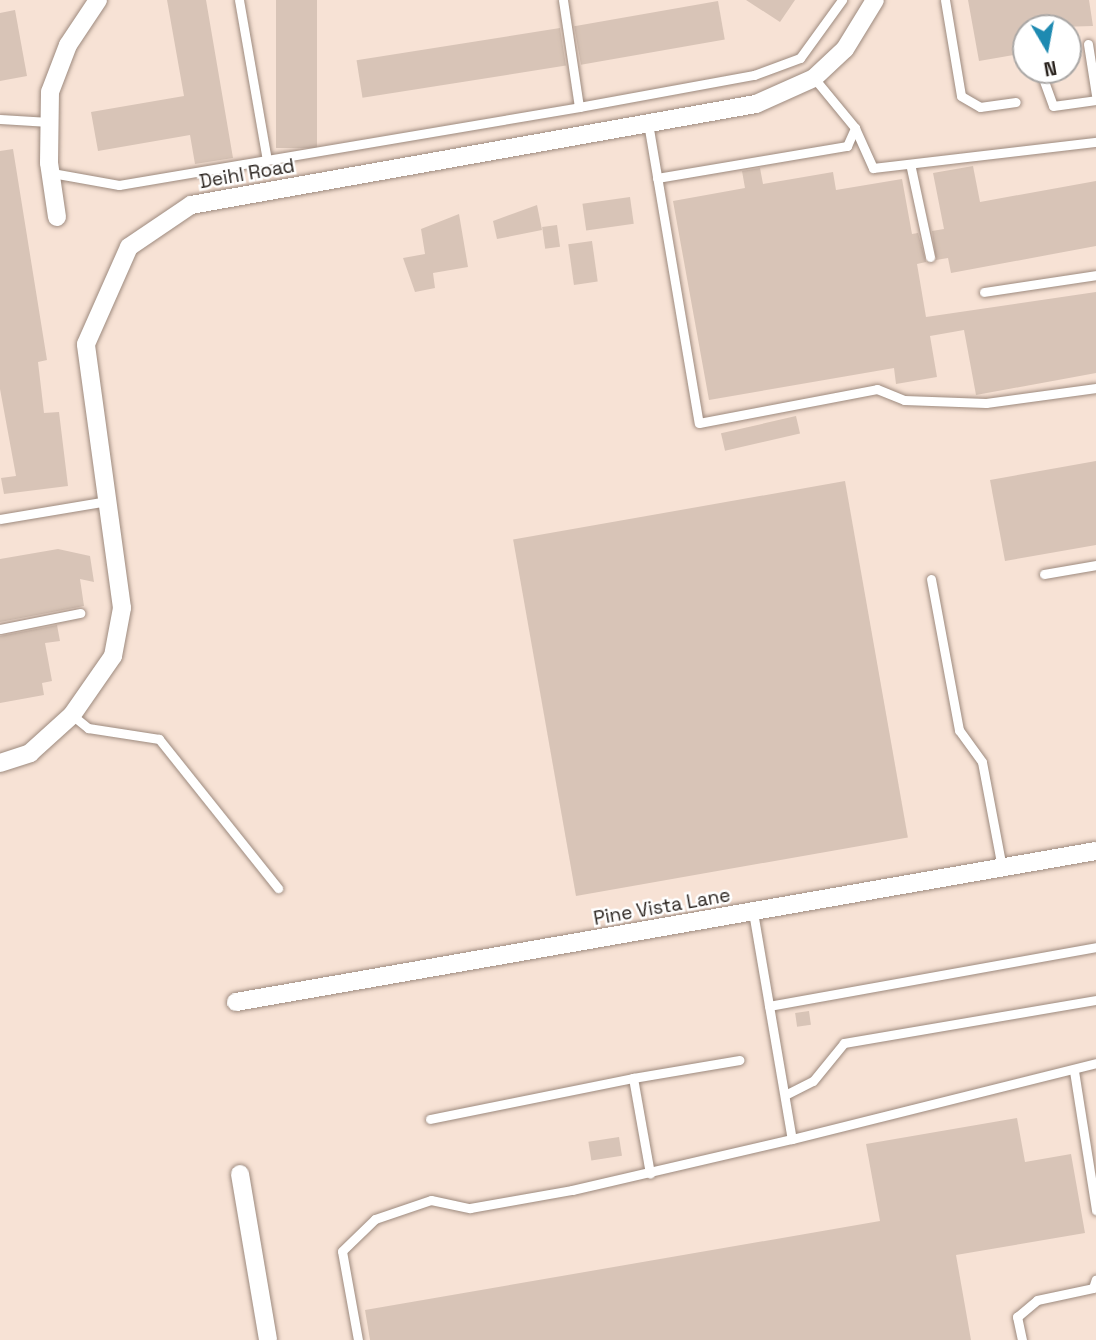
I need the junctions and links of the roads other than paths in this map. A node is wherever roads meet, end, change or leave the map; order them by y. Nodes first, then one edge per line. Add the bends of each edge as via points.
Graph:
1 (98, 0) edge
2 (239, 0) edge
3 (563, 0) edge
4 (842, 0) edge
5 (874, 0) edge
6 (945, 0) edge
7 (1088, 44) dead end
8 (814, 78) junction
9 (1045, 84) edge
10 (1096, 97) edge
11 (1016, 102) dead end
12 (579, 107) junction
13 (0, 119) edge
14 (49, 121) junction
15 (648, 123) junction
16 (855, 128) junction
17 (1096, 142) edge
18 (267, 160) junction
19 (911, 168) junction
20 (52, 173) junction
21 (657, 178) junction
22 (57, 217) dead end
23 (930, 257) dead end
24 (1096, 275) edge
25 (984, 292) dead end
26 (1096, 388) edge
27 (107, 501) junction
28 (0, 519) edge
29 (1096, 565) edge
30 (1044, 573) dead end
31 (931, 579) dead end
32 (80, 613) dead end
33 (0, 629) edge
34 (72, 716) junction
35 (0, 763) edge
36 (1096, 851) edge
37 (1002, 867) junction
38 (278, 888) dead end
39 (753, 912) junction
40 (1096, 947) edge
41 (1096, 1000) edge
42 (236, 1002) dead end
43 (769, 1006) junction
44 (739, 1060) dead end
45 (1096, 1063) edge
46 (1074, 1071) junction
47 (632, 1078) junction
48 (785, 1095) junction
49 (430, 1119) dead end
50 (792, 1139) junction
51 (650, 1173) junction
52 (240, 1174) dead end
53 (1096, 1210) edge
54 (1096, 1279) edge
55 (268, 1340) edge
56 (358, 1340) edge
57 (1022, 1340) edge

1 - 14 street via 68,45 50,92
2 - 18 lane
3 - 12 lane
4 - 12 lane via 800,58 754,75
5 - 8 street, Deihl Road via 845,49
6 - 11 lane via 961,96 980,107
7 - 10 lane
8 - 15 street, Deihl Road via 756,104
8 - 16 lane
9 - 10 lane via 1053,106
12 - 18 lane
13 - 14 lane
14 - 20 street
15 - 21 lane
15 - 27 street, Deihl Road via 191,205 162,223 129,247 86,344
16 - 19 lane via 873,168
16 - 21 lane via 847,146
17 - 19 lane
18 - 20 lane via 119,185
19 - 23 lane
20 - 22 street
21 - 26 lane via 699,423 877,389 904,400 986,403
24 - 25 lane
27 - 28 lane
27 - 34 street, Deihl Road via 122,608 113,656
29 - 30 lane
31 - 37 lane via 959,730 982,762
32 - 33 lane
34 - 35 street, Deihl Road via 30,753
34 - 38 lane via 88,728 159,739
36 - 37 street, Pine Vista Lane
37 - 39 street, Pine Vista Lane
39 - 42 street, Pine Vista Lane
39 - 43 lane
40 - 43 lane
41 - 48 lane via 844,1043 813,1081
43 - 48 lane
44 - 47 lane
45 - 46 lane
46 - 50 lane
46 - 53 lane
47 - 49 lane
47 - 51 lane
48 - 50 lane
50 - 51 lane
51 - 56 lane via 470,1208 431,1200 375,1219 342,1251
52 - 55 street
54 - 57 lane via 1093,1288 1037,1300 1017,1317

